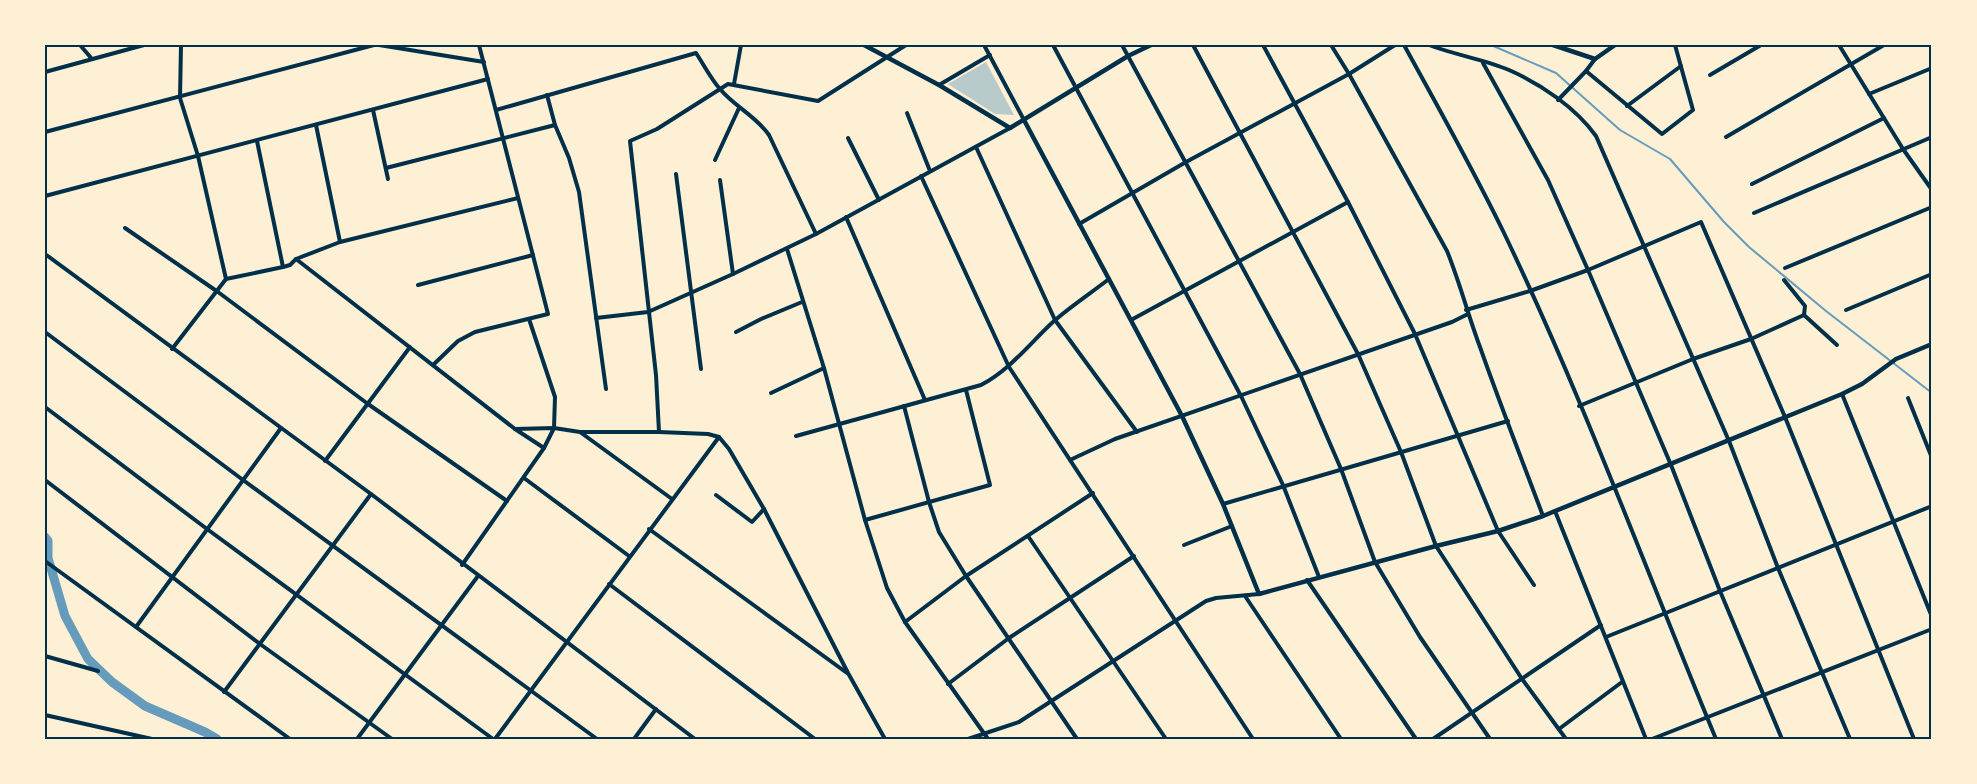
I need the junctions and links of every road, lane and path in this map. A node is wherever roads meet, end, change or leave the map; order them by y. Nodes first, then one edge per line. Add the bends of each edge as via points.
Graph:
1 (80, 45) edge
2 (144, 45) edge
3 (181, 45) edge
4 (374, 45) edge
5 (379, 45) edge
6 (480, 45) edge
7 (741, 45) edge
8 (864, 45) edge
9 (906, 45) edge
10 (984, 45) edge
11 (1053, 45) edge
12 (1122, 45) edge
13 (1151, 45) edge
14 (1193, 45) edge
15 (1263, 45) edge
16 (1331, 45) edge
17 (1395, 45) edge
18 (1404, 45) edge
19 (1429, 45) edge
20 (1553, 45) edge
21 (1615, 45) edge
22 (1675, 45) edge
23 (1761, 45) edge
24 (1839, 45) edge
25 (1884, 45) edge
26 (990, 56) junction
27 (1128, 56) junction
28 (887, 57) junction
29 (92, 59) junction
30 (1594, 59) junction
31 (484, 62) junction
32 (1482, 62) junction
33 (1851, 64) junction
34 (1681, 66) junction
35 (1932, 68) edge
36 (1586, 71) junction
37 (45, 72) edge
38 (1349, 74) junction
39 (1710, 75) dead end
40 (488, 79) junction
41 (734, 84) junction
42 (939, 85) junction
43 (720, 89) junction
44 (1076, 89) junction
45 (1869, 94) junction
46 (547, 95) junction
47 (180, 98) junction
48 (1558, 100) junction
49 (1294, 103) junction
50 (1627, 106) junction
51 (739, 108) junction
52 (372, 110) junction
53 (496, 110) junction
54 (907, 113) dead end
55 (1884, 118) junction
56 (1024, 120) junction
57 (316, 125) junction
58 (555, 125) junction
59 (1010, 128) junction
60 (45, 132) edge
61 (1239, 133) junction
62 (1932, 136) edge
63 (1726, 137) dead end
64 (848, 138) dead end
65 (503, 139) junction
66 (257, 141) junction
67 (976, 147) junction
68 (1904, 149) junction
69 (198, 156) junction
70 (715, 160) dead end
71 (1186, 162) junction
72 (386, 168) junction
73 (930, 171) junction
74 (676, 174) dead end
75 (921, 176) junction
76 (388, 180) dead end
77 (720, 180) dead end
78 (1752, 184) dead end
79 (1932, 190) edge
80 (1132, 193) junction
81 (45, 196) edge
82 (518, 198) junction
83 (879, 200) junction
84 (1348, 202) junction
85 (1932, 207) edge
86 (1754, 213) dead end
87 (846, 218) junction
88 (1079, 224) junction
89 (125, 228) dead end
90 (1293, 232) junction
91 (816, 234) junction
92 (340, 242) junction
93 (1645, 246) junction
94 (787, 249) junction
95 (45, 254) edge
96 (533, 255) junction
97 (296, 259) junction
98 (1240, 261) junction
99 (283, 267) junction
100 (1785, 268) dead end
101 (1588, 270) junction
102 (1932, 273) edge
103 (733, 274) junction
104 (226, 279) junction
105 (1109, 279) junction
106 (1784, 280) dead end
107 (418, 285) dead end
108 (1186, 291) junction
109 (1530, 291) junction
110 (218, 292) junction
111 (691, 293) junction
112 (802, 302) junction
113 (1846, 310) dead end
114 (648, 312) junction
115 (1467, 312) junction
116 (1804, 315) junction
117 (596, 318) junction
118 (529, 319) junction
119 (1055, 320) junction
120 (1130, 321) junction
121 (45, 332) edge
122 (736, 332) dead end
123 (1415, 334) junction
124 (1751, 339) junction
125 (1932, 344) edge
126 (1837, 345) dead end
127 (410, 347) junction
128 (172, 349) junction
129 (1358, 354) junction
130 (1693, 359) junction
131 (433, 365) junction
132 (1009, 367) junction
133 (824, 368) junction
134 (701, 369) dead end
135 (1300, 374) junction
136 (1635, 384) junction
137 (606, 388) dead end
138 (966, 390) junction
139 (771, 393) dead end
140 (1842, 394) junction
141 (1241, 396) junction
142 (1908, 398) dead end
143 (925, 400) junction
144 (368, 404) junction
145 (904, 406) junction
146 (1580, 406) junction
147 (45, 407) edge
148 (1182, 416) junction
149 (1785, 417) junction
150 (1508, 421) junction
151 (840, 424) junction
152 (281, 428) junction
153 (554, 428) junction
154 (515, 429) junction
155 (580, 432) junction
156 (659, 432) junction
157 (1137, 432) junction
158 (1459, 435) junction
159 (718, 436) junction
160 (796, 436) dead end
161 (1729, 441) junction
162 (1932, 441) edge
163 (1927, 446) junction
164 (544, 448) junction
165 (1401, 452) junction
166 (1932, 458) edge
167 (1070, 460) junction
168 (325, 461) junction
169 (1671, 465) junction
170 (1341, 469) junction
171 (524, 478) junction
172 (45, 480) edge
173 (243, 480) junction
174 (1283, 485) junction
175 (1614, 488) junction
176 (371, 494) junction
177 (1093, 494) junction
178 (716, 495) dead end
179 (672, 499) junction
180 (507, 501) junction
181 (929, 502) junction
182 (1223, 504) junction
183 (1932, 506) edge
184 (764, 509) junction
185 (1555, 511) junction
186 (1544, 516) junction
187 (865, 520) junction
188 (1893, 522) junction
189 (1232, 526) junction
190 (207, 529) junction
191 (649, 529) junction
192 (1498, 531) junction
193 (1028, 536) junction
194 (1836, 544) junction
195 (1184, 545) dead end
196 (333, 546) junction
197 (1436, 546) junction
198 (629, 556) junction
199 (1134, 556) junction
200 (47, 562) edge
201 (1375, 562) junction
202 (462, 565) junction
203 (1778, 568) junction
204 (478, 576) junction
205 (966, 576) junction
206 (172, 577) junction
207 (1319, 577) junction
208 (1307, 580) junction
209 (609, 584) junction
210 (1533, 585) dead end
211 (1720, 591) junction
212 (1259, 594) junction
213 (296, 595) junction
214 (1245, 596) junction
215 (1071, 598) junction
216 (1664, 614) junction
217 (1932, 617) edge
218 (1177, 621) junction
219 (905, 622) junction
220 (1601, 624) junction
221 (441, 626) junction
222 (136, 627) junction
223 (1932, 629) edge
224 (1606, 637) junction
225 (1009, 638) junction
226 (568, 641) junction
227 (260, 644) junction
228 (1879, 650) junction
229 (45, 656) edge
230 (1113, 661) junction
231 (98, 670) dead end
232 (848, 673) junction
233 (1823, 673) junction
234 (406, 674) junction
235 (1522, 679) junction
236 (1622, 682) junction
237 (948, 684) junction
238 (531, 691) junction
239 (224, 692) junction
240 (1764, 695) junction
241 (1052, 702) junction
242 (656, 709) junction
243 (1471, 712) junction
244 (45, 715) edge
245 (1707, 717) junction
246 (370, 723) junction
247 (1559, 729) junction
248 (984, 734) junction
249 (152, 739) edge
250 (290, 739) edge
251 (357, 739) edge
252 (392, 739) edge
253 (494, 739) edge
254 (597, 739) edge
255 (634, 739) edge
256 (695, 739) edge
257 (815, 739) edge
258 (885, 739) edge
259 (968, 739) edge
260 (988, 739) edge
261 (1077, 739) edge
262 (1166, 739) edge
263 (1253, 739) edge
264 (1341, 739) edge
265 (1416, 739) edge
266 (1433, 739) edge
267 (1490, 739) edge
268 (1566, 739) edge
269 (1646, 739) edge
270 (1652, 739) edge
271 (1716, 739) edge
272 (1782, 739) edge
273 (1850, 739) edge
274 (1914, 739) edge

1 - 29 street
2 - 29 street
3 - 47 street
4 - 47 street
5 - 31 street
6 - 31 street
7 - 41 street
8 - 28 street
9 - 28 street
10 - 26 street
11 - 44 street
12 - 27 street
13 - 27 street
14 - 61 street
15 - 49 street
16 - 38 street
17 - 38 street
18 - 109 street
19 - 32 street
20 - 30 street
21 - 30 street
22 - 34 street
23 - 39 street
24 - 33 street
25 - 33 street
26 - 42 street
26 - 56 street
27 - 44 street
27 - 71 street
28 - 41 street via 818,101
28 - 42 street
29 - 37 street
30 - 36 street
31 - 40 street
32 - 48 street via 1535,83
32 - 101 street via 1548,180
33 - 45 street
33 - 63 street
34 - 50 street
34 - 50 street via 1693,110 1662,134
35 - 45 street
36 - 48 street
36 - 50 street
38 - 49 street
38 - 115 street via 1446,252 1460,281
40 - 52 street
40 - 53 street
41 - 43 street
42 - 59 street
43 - 46 street via 696,53
43 - 51 street
43 - 114 street via 657,129 630,141
44 - 56 street
44 - 80 street
45 - 55 street
46 - 53 street
46 - 58 street
47 - 60 street
47 - 69 street
48 - 93 street via 1586,122 1596,136
49 - 61 street
49 - 84 street
51 - 70 street
51 - 91 street via 769,135
52 - 57 street
52 - 72 street
53 - 65 street
54 - 73 street
55 - 68 street
55 - 78 street
56 - 59 street
56 - 88 street
57 - 66 street
57 - 92 street
58 - 65 street
58 - 117 street via 579,192
59 - 67 street
61 - 71 street
61 - 90 street
62 - 68 street
64 - 83 street
65 - 72 street
65 - 82 street
66 - 69 street
66 - 99 street
67 - 73 street
67 - 119 street
68 - 79 street
68 - 86 street
69 - 81 street
69 - 104 street
71 - 80 street
71 - 98 street
72 - 76 street
73 - 75 street
74 - 111 street
75 - 83 street
75 - 132 street
77 - 103 street
80 - 88 street
80 - 108 street
82 - 92 street
82 - 96 street
83 - 87 street
84 - 90 street
84 - 123 street
85 - 100 street
87 - 91 street
87 - 143 street
88 - 105 street
89 - 110 street
90 - 98 street
90 - 129 street
91 - 94 street
92 - 97 street
93 - 101 street
93 - 124 street via 1701,222
93 - 130 street
94 - 103 street
94 - 112 street
95 - 128 street
96 - 107 street
96 - 118 street via 548,314
97 - 99 street
97 - 127 street
98 - 108 street
98 - 135 street
99 - 104 street
101 - 109 street
101 - 136 street
102 - 113 street
103 - 111 street
104 - 110 street
105 - 119 street
105 - 120 street
106 - 116 street via 1805,306
108 - 120 street
108 - 141 street
109 - 115 street
109 - 146 street
110 - 128 street
110 - 144 street
111 - 114 street
111 - 134 street
112 - 122 street
112 - 133 street
114 - 117 street
114 - 156 street
115 - 123 street via 1452,322
115 - 150 street
116 - 124 street
116 - 126 street
117 - 137 street
118 - 131 street via 458,340
118 - 153 street via 555,397
119 - 132 street
119 - 157 street
120 - 148 street
121 - 173 street
123 - 129 street
123 - 158 street
124 - 130 street
124 - 149 street
125 - 140 street via 1896,359
127 - 131 street
127 - 144 street
128 - 152 street
129 - 135 street
129 - 165 street
130 - 136 street
130 - 161 street
131 - 154 street
132 - 138 street
132 - 167 street
133 - 139 street
133 - 151 street
135 - 141 street
135 - 170 street
136 - 146 street
136 - 169 street
138 - 143 street
138 - 181 street via 990,485
140 - 149 street
140 - 188 street
141 - 148 street
141 - 174 street
142 - 163 street
143 - 145 street
144 - 168 street
144 - 180 street
145 - 151 street
145 - 181 street
146 - 175 street
147 - 190 street
148 - 157 street
148 - 182 street
149 - 161 street
149 - 194 street
150 - 158 street
150 - 186 street
151 - 160 street
151 - 187 street
152 - 168 street
152 - 173 street
153 - 154 street
153 - 155 street
153 - 164 street
154 - 164 street
155 - 156 street
155 - 179 street
156 - 159 street
157 - 167 street
158 - 165 street
158 - 192 street
159 - 179 street
159 - 184 street
161 - 169 street
161 - 203 street
162 - 163 street
163 - 166 street
164 - 171 street
165 - 170 street
165 - 197 street
167 - 177 street
168 - 176 street
169 - 175 street
169 - 211 street
170 - 174 street
170 - 201 street
171 - 180 street
171 - 198 street
172 - 206 street
173 - 190 street
173 - 196 street
174 - 182 street
174 - 207 street
175 - 185 street
175 - 216 street
176 - 196 street
176 - 202 street
177 - 193 street
177 - 199 street
178 - 184 street via 752,522
179 - 191 street
180 - 202 street
181 - 187 street
181 - 205 street via 939,532
182 - 189 street
183 - 188 street
184 - 232 street
185 - 186 street
185 - 220 street
186 - 192 street
187 - 219 street via 887,588
188 - 194 street
188 - 217 street
189 - 195 street
189 - 212 street
190 - 206 street
190 - 213 street
191 - 198 street
191 - 232 street
192 - 197 street
192 - 210 street
193 - 205 street
193 - 215 street
194 - 203 street
194 - 228 street
196 - 213 street
196 - 221 street
197 - 201 street
197 - 235 street
198 - 209 street
199 - 215 street
199 - 218 street
200 - 222 street
201 - 207 street
201 - 243 street
202 - 204 street
203 - 211 street
203 - 233 street
204 - 221 street
204 - 226 street
205 - 219 street
205 - 225 street
206 - 222 street
206 - 227 street
207 - 208 street
208 - 212 street
208 - 265 street
209 - 226 street
209 - 257 street
211 - 216 street
211 - 240 street
212 - 214 street
213 - 227 street
213 - 234 street
214 - 218 street via 1206,601
214 - 264 street
215 - 225 street
215 - 230 street
216 - 224 street
216 - 245 street
218 - 230 street
218 - 263 street
219 - 237 street
220 - 224 street
220 - 235 street
221 - 234 street
221 - 238 street
222 - 239 street
223 - 228 street
224 - 236 street
225 - 237 street
225 - 241 street
226 - 238 street
226 - 242 street
227 - 239 street
227 - 246 street
228 - 233 street
228 - 274 street
229 - 231 street
230 - 241 street
230 - 262 street
232 - 258 street
233 - 240 street
233 - 273 street
234 - 246 street
234 - 253 street
235 - 243 street
235 - 247 street
236 - 247 street
236 - 269 street
237 - 248 street
238 - 253 street
238 - 254 street
239 - 250 street
240 - 245 street
240 - 272 street
241 - 248 street via 1019,722
241 - 261 street
242 - 255 street
242 - 256 street
243 - 266 street
243 - 267 street
244 - 249 street
245 - 270 street
245 - 271 street
246 - 251 street
246 - 252 street
247 - 268 street
248 - 259 street
248 - 260 street

